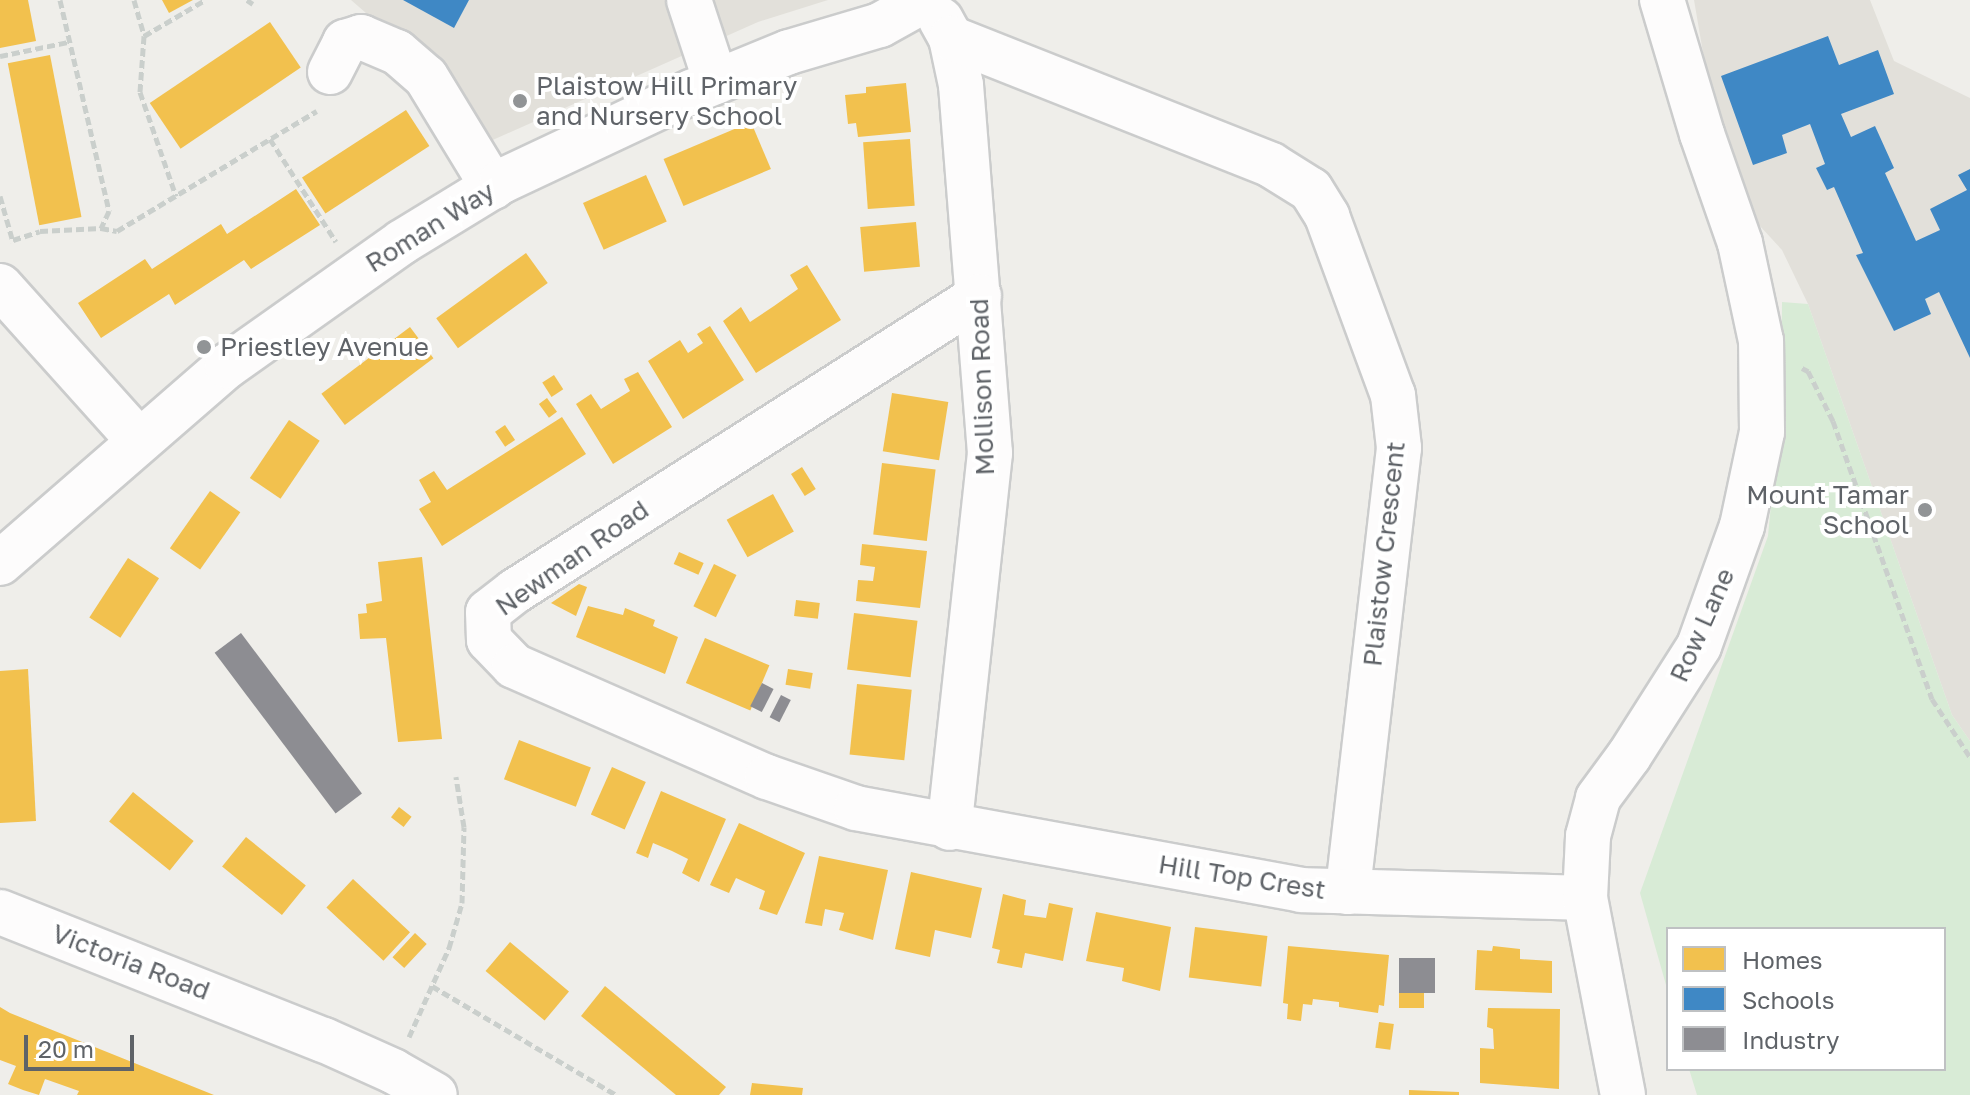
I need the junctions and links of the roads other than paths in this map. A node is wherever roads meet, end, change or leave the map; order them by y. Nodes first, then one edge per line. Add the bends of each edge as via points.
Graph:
1 (689, 0) edge
2 (928, 0) edge
3 (1662, 0) edge
4 (951, 38) junction
5 (330, 72) road end
6 (716, 82) junction
7 (493, 187) junction
8 (0, 286) edge
9 (979, 296) junction
10 (139, 441) junction
11 (0, 563) edge
12 (949, 828) junction
13 (1348, 892) junction
14 (1585, 898) junction
15 (0, 912) edge
16 (435, 1095) edge
17 (1623, 1095) edge

1 - 6 street
2 - 4 street, Mollison Road
2 - 6 street, Roman Way via 880,25 789,52
3 - 14 street, Row Lane via 1740,243 1761,341 1762,432 1742,526 1699,646 1598,798 1588,836
4 - 9 street, Mollison Road via 961,85
4 - 13 street, Plaistow Crescent via 1271,165 1311,190 1327,216 1393,395 1399,448
5 - 7 street via 345,42 361,37 397,52 426,77
6 - 7 street, Roman Way
7 - 10 street, Roman Way via 356,273 227,366
8 - 10 street
9 - 12 street, Mollison Road via 990,453
9 - 12 street, Newman Road via 488,612 489,640 514,666 767,777 856,808
10 - 11 street, Roman Way
12 - 13 street, Hill Top Crest via 1301,890
13 - 14 street, Hill Top Crest
14 - 17 street, Row Lane
15 - 16 street, Victoria Road via 216,995 393,1071

